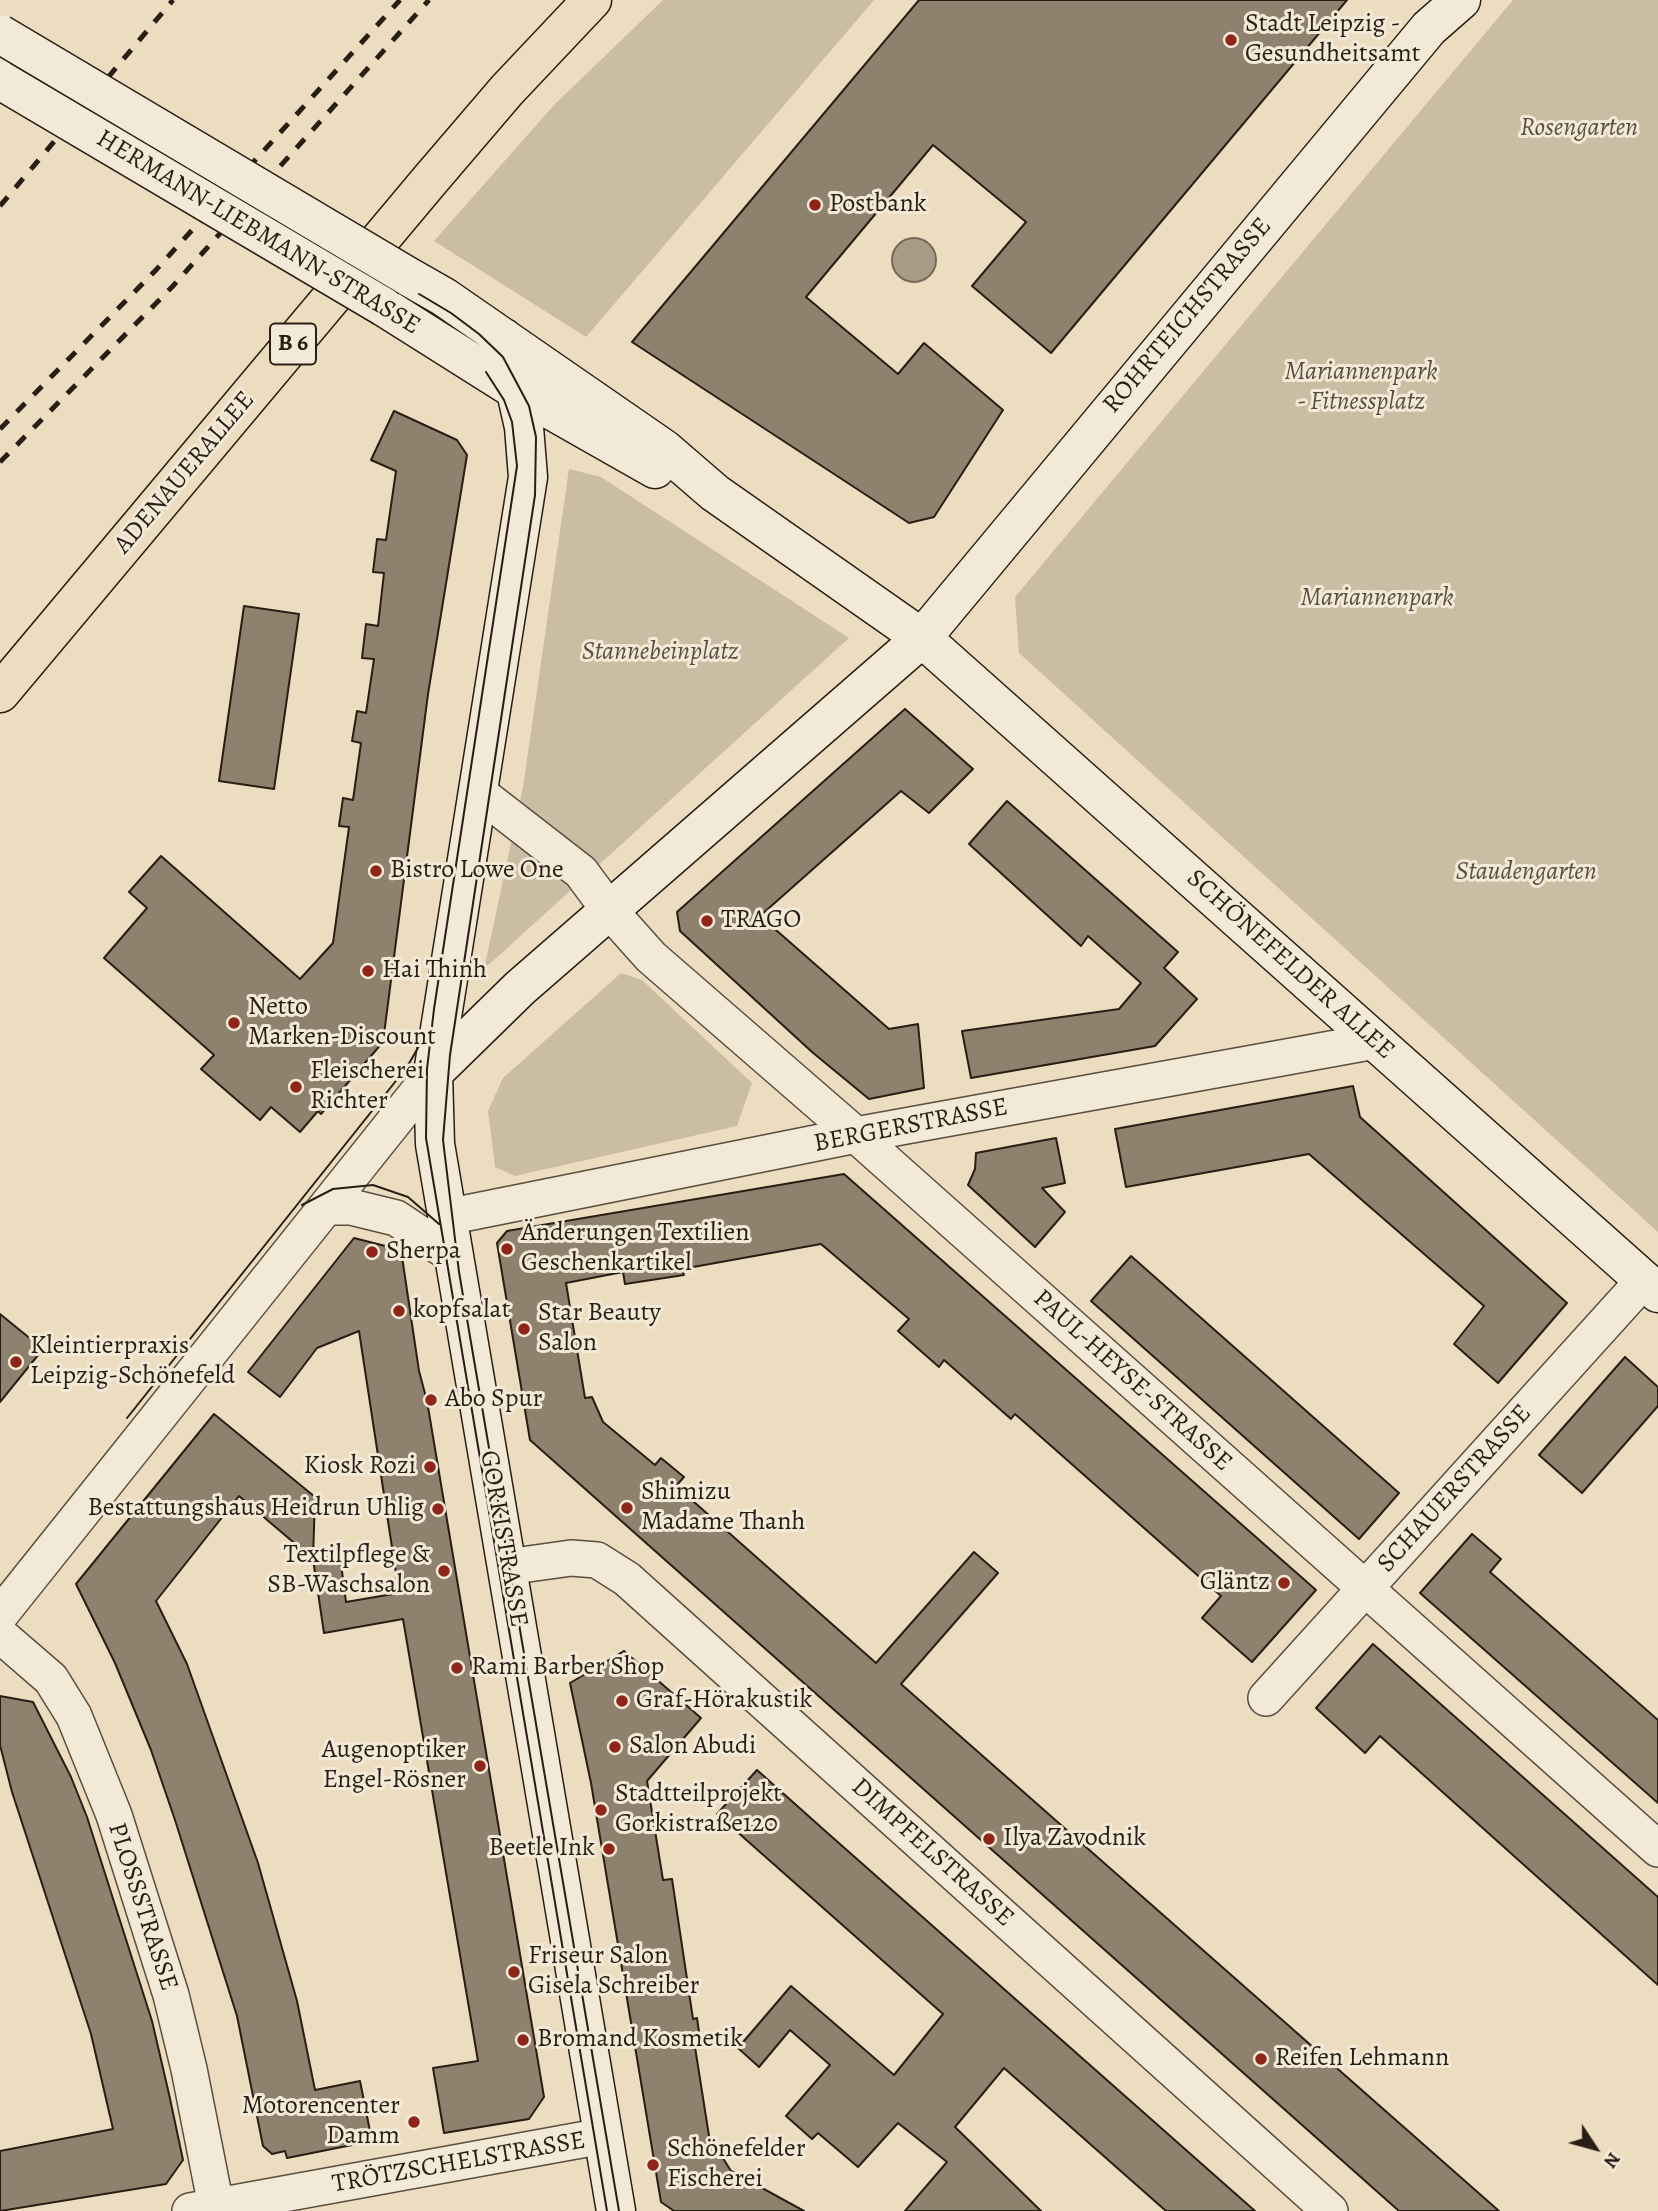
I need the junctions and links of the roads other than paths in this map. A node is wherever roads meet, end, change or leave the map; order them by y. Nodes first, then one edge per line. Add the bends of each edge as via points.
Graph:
1 (592, 0) edge
2 (1461, 0) edge
3 (0, 34) edge
4 (0, 80) edge
5 (504, 338) junction
6 (514, 389) junction
7 (561, 398) junction
8 (527, 451) junction
9 (922, 638) junction
10 (0, 693) edge
11 (478, 792) junction
12 (609, 910) junction
13 (1375, 1041) junction
14 (433, 1073) junction
15 (856, 1135) junction
16 (327, 1207) junction
17 (447, 1217) junction
18 (455, 1257) junction
19 (1651, 1286) edge
20 (508, 1567) junction
21 (1365, 1590) junction
22 (0, 1615) edge
23 (0, 1635) edge
24 (1266, 1698) dead end
25 (1658, 1849) edge
26 (603, 2136) junction
27 (208, 2210) edge
28 (616, 2211) edge
29 (1330, 2211) edge

1 - 10 main road, ADENAUERALLEE / B 6 via 438,170
2 - 9 main road, ROHRTEICHSTRASSE via 1429,28
3 - 5 main road, HERMANN-LIEBMANN-STRASSE, bridge via 409,276
4 - 6 main road, HERMANN-LIEBMANN-STRASSE, bridge
5 - 6 main road
5 - 7 main road
6 - 7 main road
6 - 8 main road
7 - 8 main road
7 - 9 main road via 664,449 715,494
8 - 11 main road via 528,477
9 - 12 main road
9 - 13 main road, SCHÖNEFELDER ALLEE
11 - 12 street via 581,872
11 - 14 main road
12 - 14 main road
12 - 15 street, PAUL-HEYSE-STRASSE via 651,957
13 - 15 street, BERGERSTRASSE
13 - 19 main road, SCHÖNEFELDER ALLEE
14 - 16 street
14 - 17 main road, GORKISTRASSE via 435,1144
15 - 17 street, BERGERSTRASSE
15 - 21 street, PAUL-HEYSE-STRASSE
16 - 18 street via 351,1206 396,1218
16 - 22 street
17 - 18 main road, GORKISTRASSE
18 - 20 main road, GORKISTRASSE
19 - 21 street, SCHAUERSTRASSE
20 - 26 main road, GORKISTRASSE
20 - 29 street, DIMPFELSTRASSE via 571,1558 597,1560 628,1578
21 - 24 street, SCHAUERSTRASSE
21 - 25 street, PAUL-HEYSE-STRASSE
23 - 27 street, PLOSSSTRASSE via 51,1679 74,1716 105,1791 171,1995 189,2069
26 - 27 street, TRÖTZSCHELSTRASSE
26 - 28 main road, GORKISTRASSE

